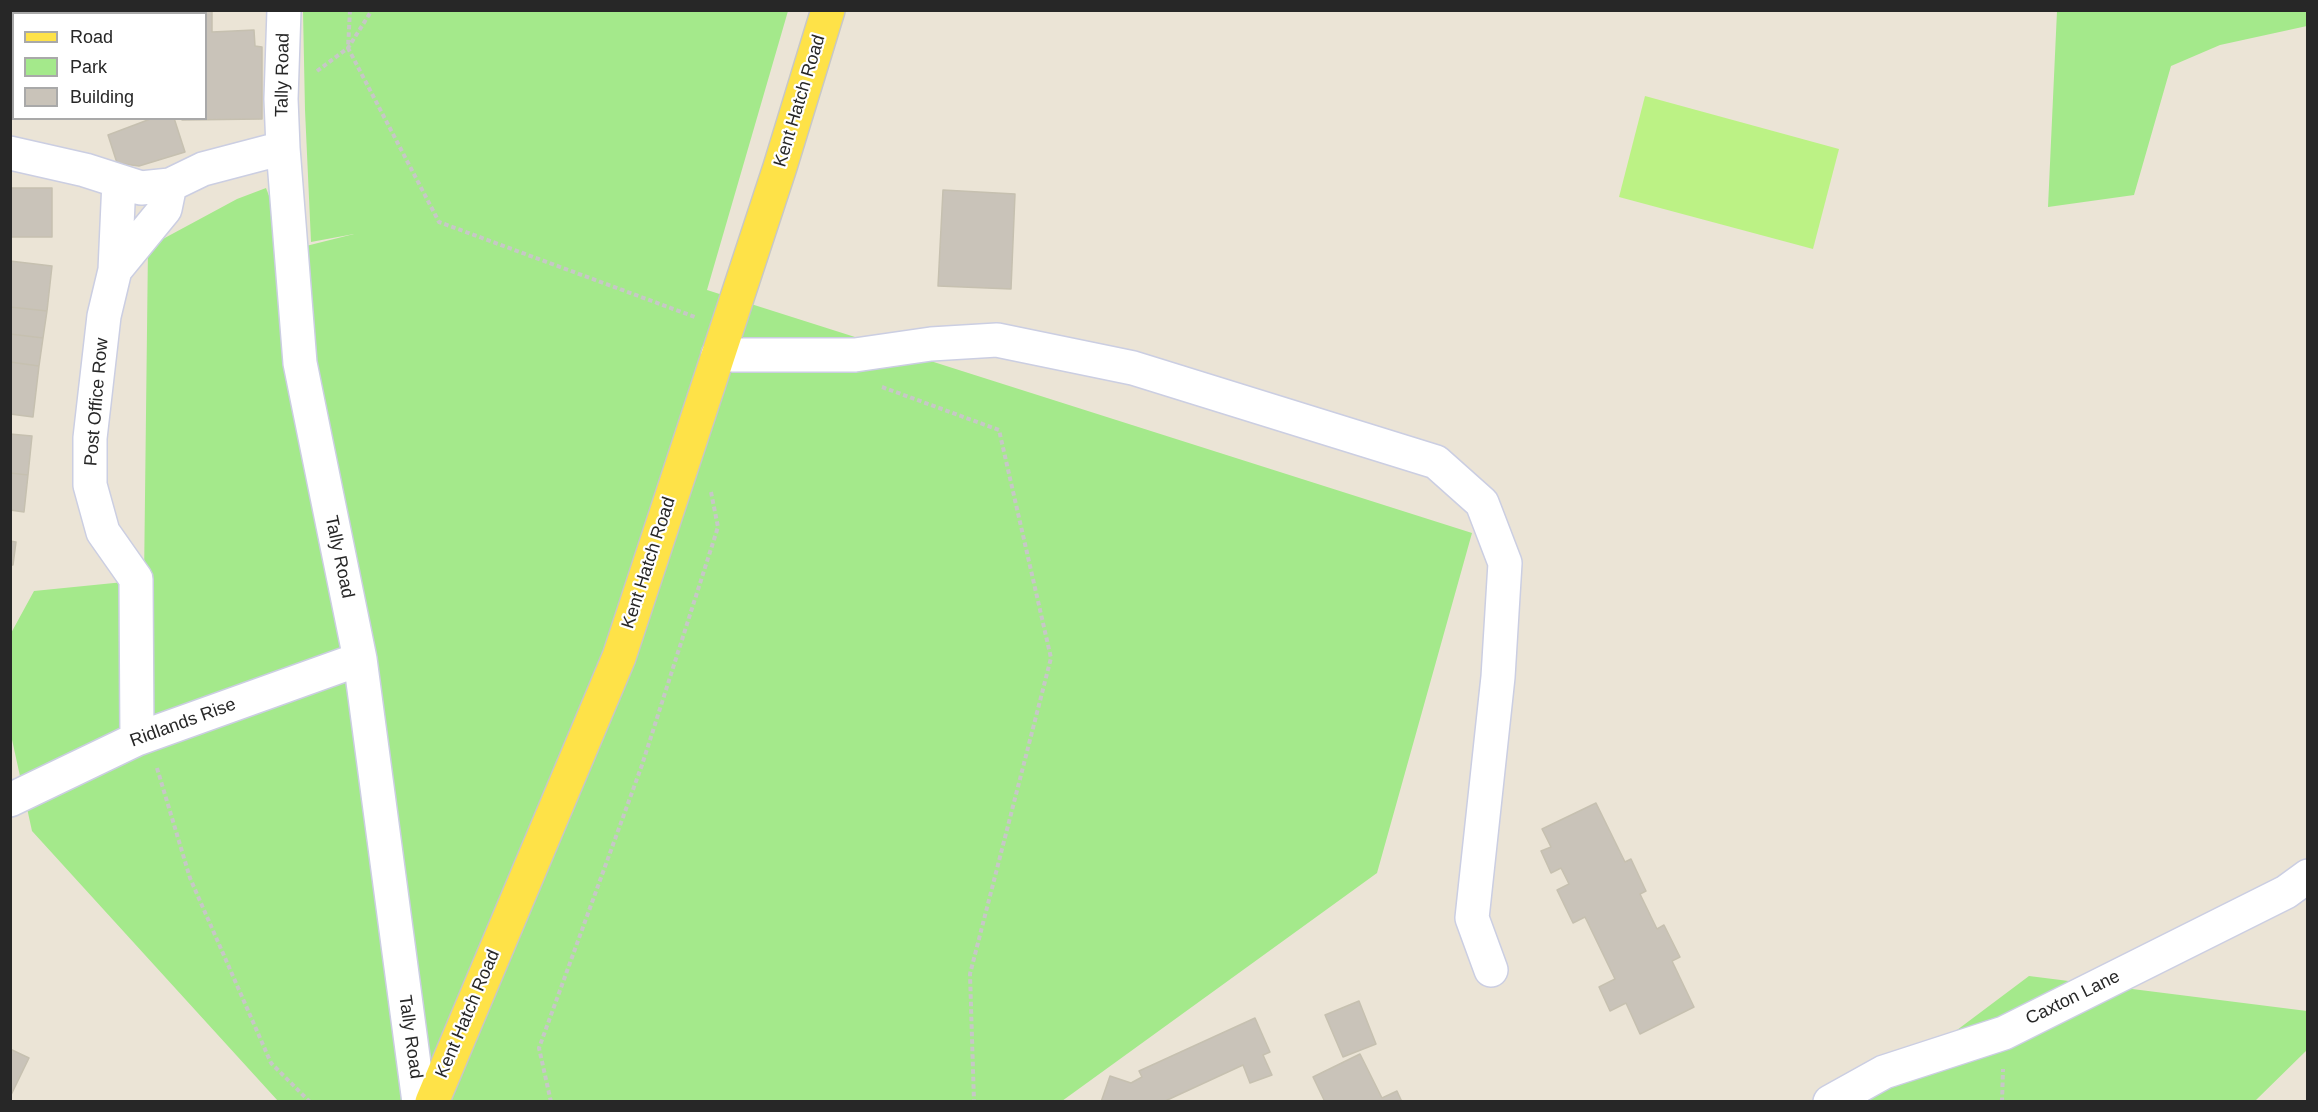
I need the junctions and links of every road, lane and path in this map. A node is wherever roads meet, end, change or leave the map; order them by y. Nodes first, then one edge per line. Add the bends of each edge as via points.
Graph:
1 (284, 10) edge
2 (350, 10) edge
3 (372, 10) edge
4 (828, 10) edge
5 (348, 48) junction
6 (283, 148) junction
7 (10, 153) edge
8 (119, 181) junction
9 (170, 185) junction
10 (115, 270) junction
11 (722, 342) junction
12 (876, 384) dead end
13 (710, 483) dead end
14 (360, 659) junction
15 (142, 737) junction
16 (10, 800) edge
17 (2307, 876) edge
18 (1491, 970) dead end
19 (310, 1101) edge
20 (419, 1101) edge
21 (432, 1101) edge
22 (551, 1101) edge
23 (974, 1101) edge
24 (1830, 1101) edge

1 - 6 street, Tally Road
2 - 5 path
3 - 5 path
4 - 11 main road, Kent Hatch Road
5 - 11 path via 439,222
6 - 9 street via 203,169
6 - 14 street, Tally Road via 300,363
7 - 8 street
8 - 9 street via 141,189
8 - 10 street, Post Office Row
9 - 10 street, Post Office Row via 165,209
10 - 15 street, Post Office Row via 90,438 90,485 103,532 136,579
11 - 18 street via 855,355 997,340 1133,368 1436,462 1482,503 1505,564 1498,677 1472,918
11 - 21 main road, Kent Hatch Road via 619,657
12 - 23 path via 999,430 1051,658 970,974
13 - 22 path via 718,526 642,765 539,1048
14 - 15 street, Ridlands Rise
14 - 20 street, Tally Road
15 - 16 street, Ridlands Rise
15 - 19 path via 190,878 271,1063
17 - 24 street, Caxton Lane via 2286,892 2004,1033 1884,1072

